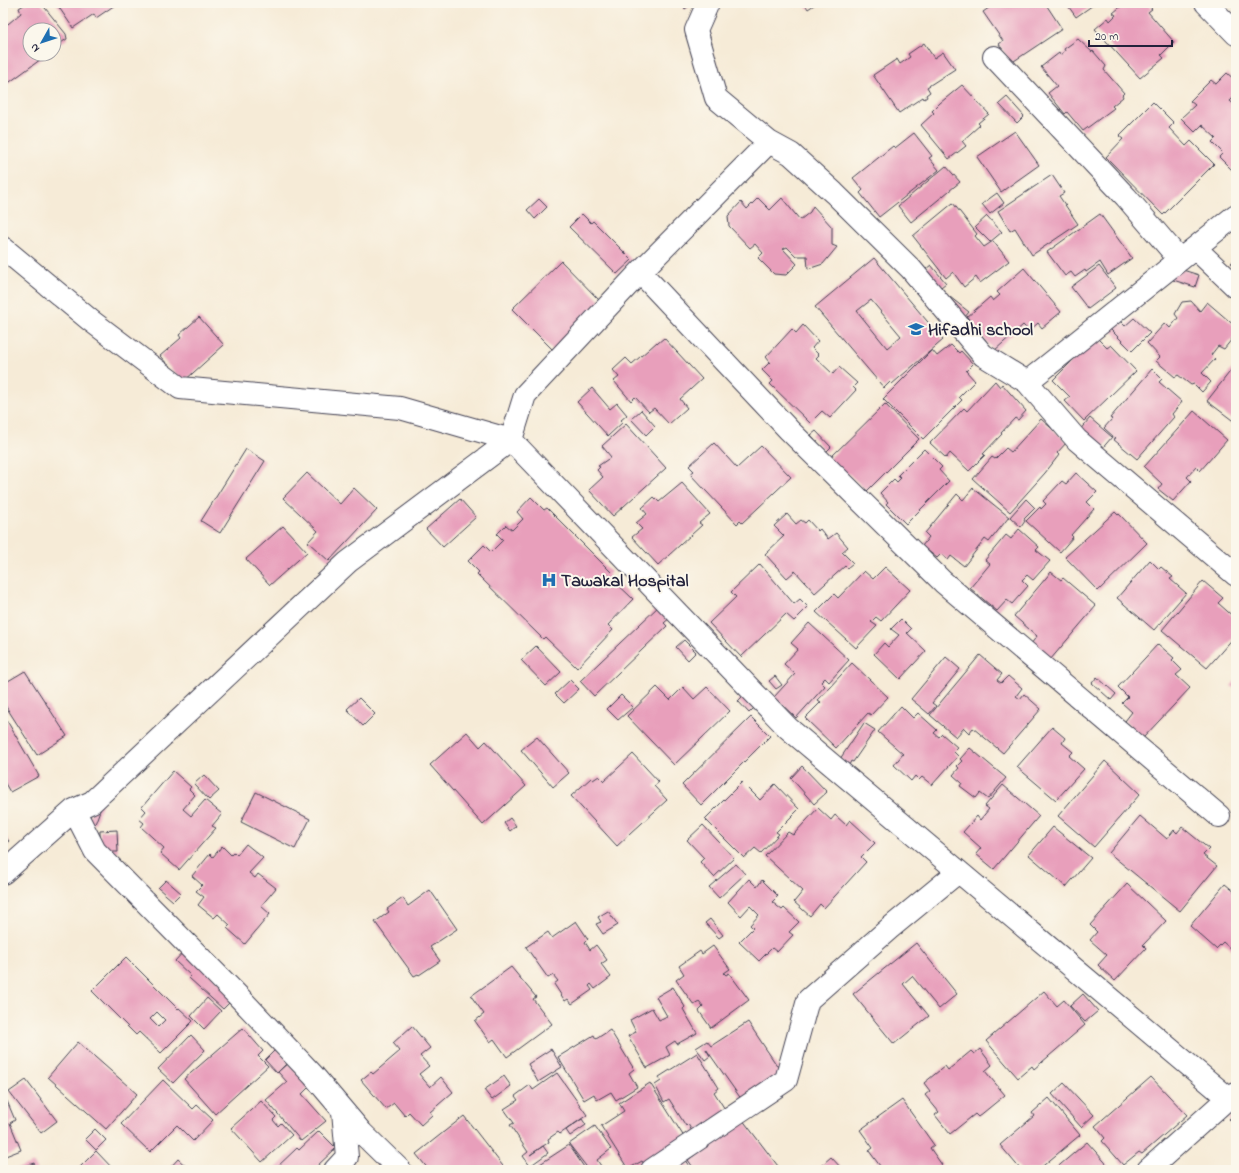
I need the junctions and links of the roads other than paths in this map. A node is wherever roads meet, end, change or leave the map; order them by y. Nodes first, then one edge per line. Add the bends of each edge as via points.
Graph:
1 (708, 3) edge
2 (1206, 3) edge
3 (1236, 34) edge
4 (994, 57) dead end
5 (769, 142) junction
6 (1236, 215) edge
7 (3, 248) edge
8 (1187, 254) junction
9 (640, 272) junction
10 (1236, 288) edge
11 (1027, 382) junction
12 (511, 440) junction
13 (1236, 575) edge
14 (74, 810) junction
15 (1219, 816) dead end
16 (958, 872) junction
17 (3, 873) edge
18 (1232, 1096) edge
19 (343, 1111) junction
20 (335, 1170) edge
21 (400, 1170) edge
22 (652, 1170) edge
23 (1148, 1170) edge

1 - 5 street via 696,30 716,98
2 - 3 street
4 - 8 street via 1126,197
5 - 9 street
5 - 11 street via 791,154 906,264 983,355
6 - 8 street
7 - 12 street via 90,320 180,388 400,408
8 - 10 street
8 - 11 street
9 - 12 street via 524,395
9 - 15 street via 789,430 943,582
11 - 13 street via 1077,440
12 - 14 street via 348,562 92,802
12 - 16 street via 788,728
14 - 17 street
14 - 19 street via 95,851 245,1003
16 - 18 street
16 - 22 street via 808,1000 786,1080
18 - 23 street
19 - 20 street via 347,1157
19 - 21 street

